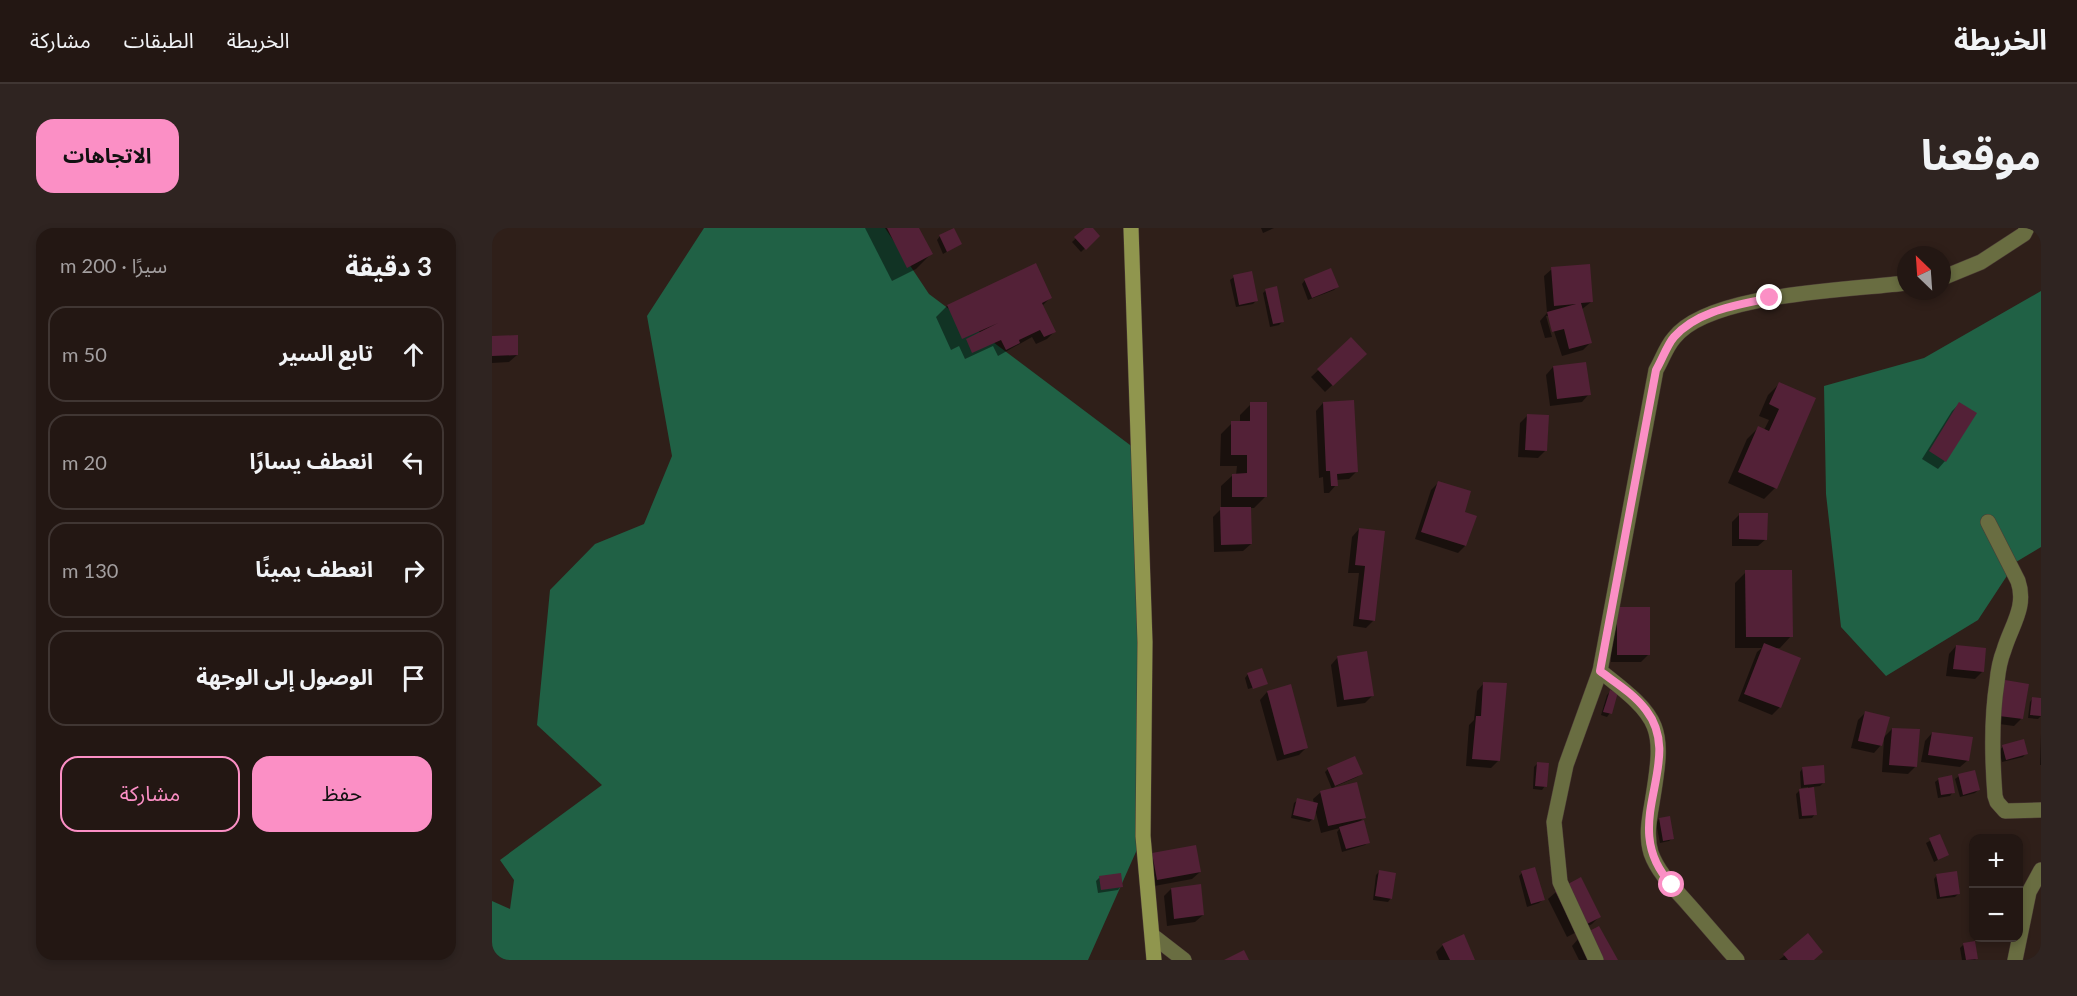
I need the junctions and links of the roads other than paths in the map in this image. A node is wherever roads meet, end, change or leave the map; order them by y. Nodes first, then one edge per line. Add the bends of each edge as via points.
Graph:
1 (1131, 228) edge
2 (2027, 228) edge
3 (1951, 274) edge
4 (1897, 284) edge
5 (1988, 522) dead end
6 (1600, 671) junction
7 (2041, 810) edge
8 (2041, 870) edge
9 (1153, 936) junction
10 (1154, 960) edge
11 (1184, 960) edge
12 (1596, 960) edge
13 (1737, 960) edge
14 (2015, 960) edge

1 - 9 street via 1144,642 1143,836
2 - 3 street via 2024,234 1981,262
4 - 6 street via 1770,298 1726,308 1695,321 1674,337 1656,370
5 - 7 street via 2022,591 2020,609 2003,651 1993,710 1995,796 2005,811
6 - 12 street via 1566,765 1554,822 1560,882
6 - 13 street via 1635,698 1656,727 1658,764 1648,840 1658,867
8 - 14 street via 2029,892
9 - 10 street
9 - 11 street

